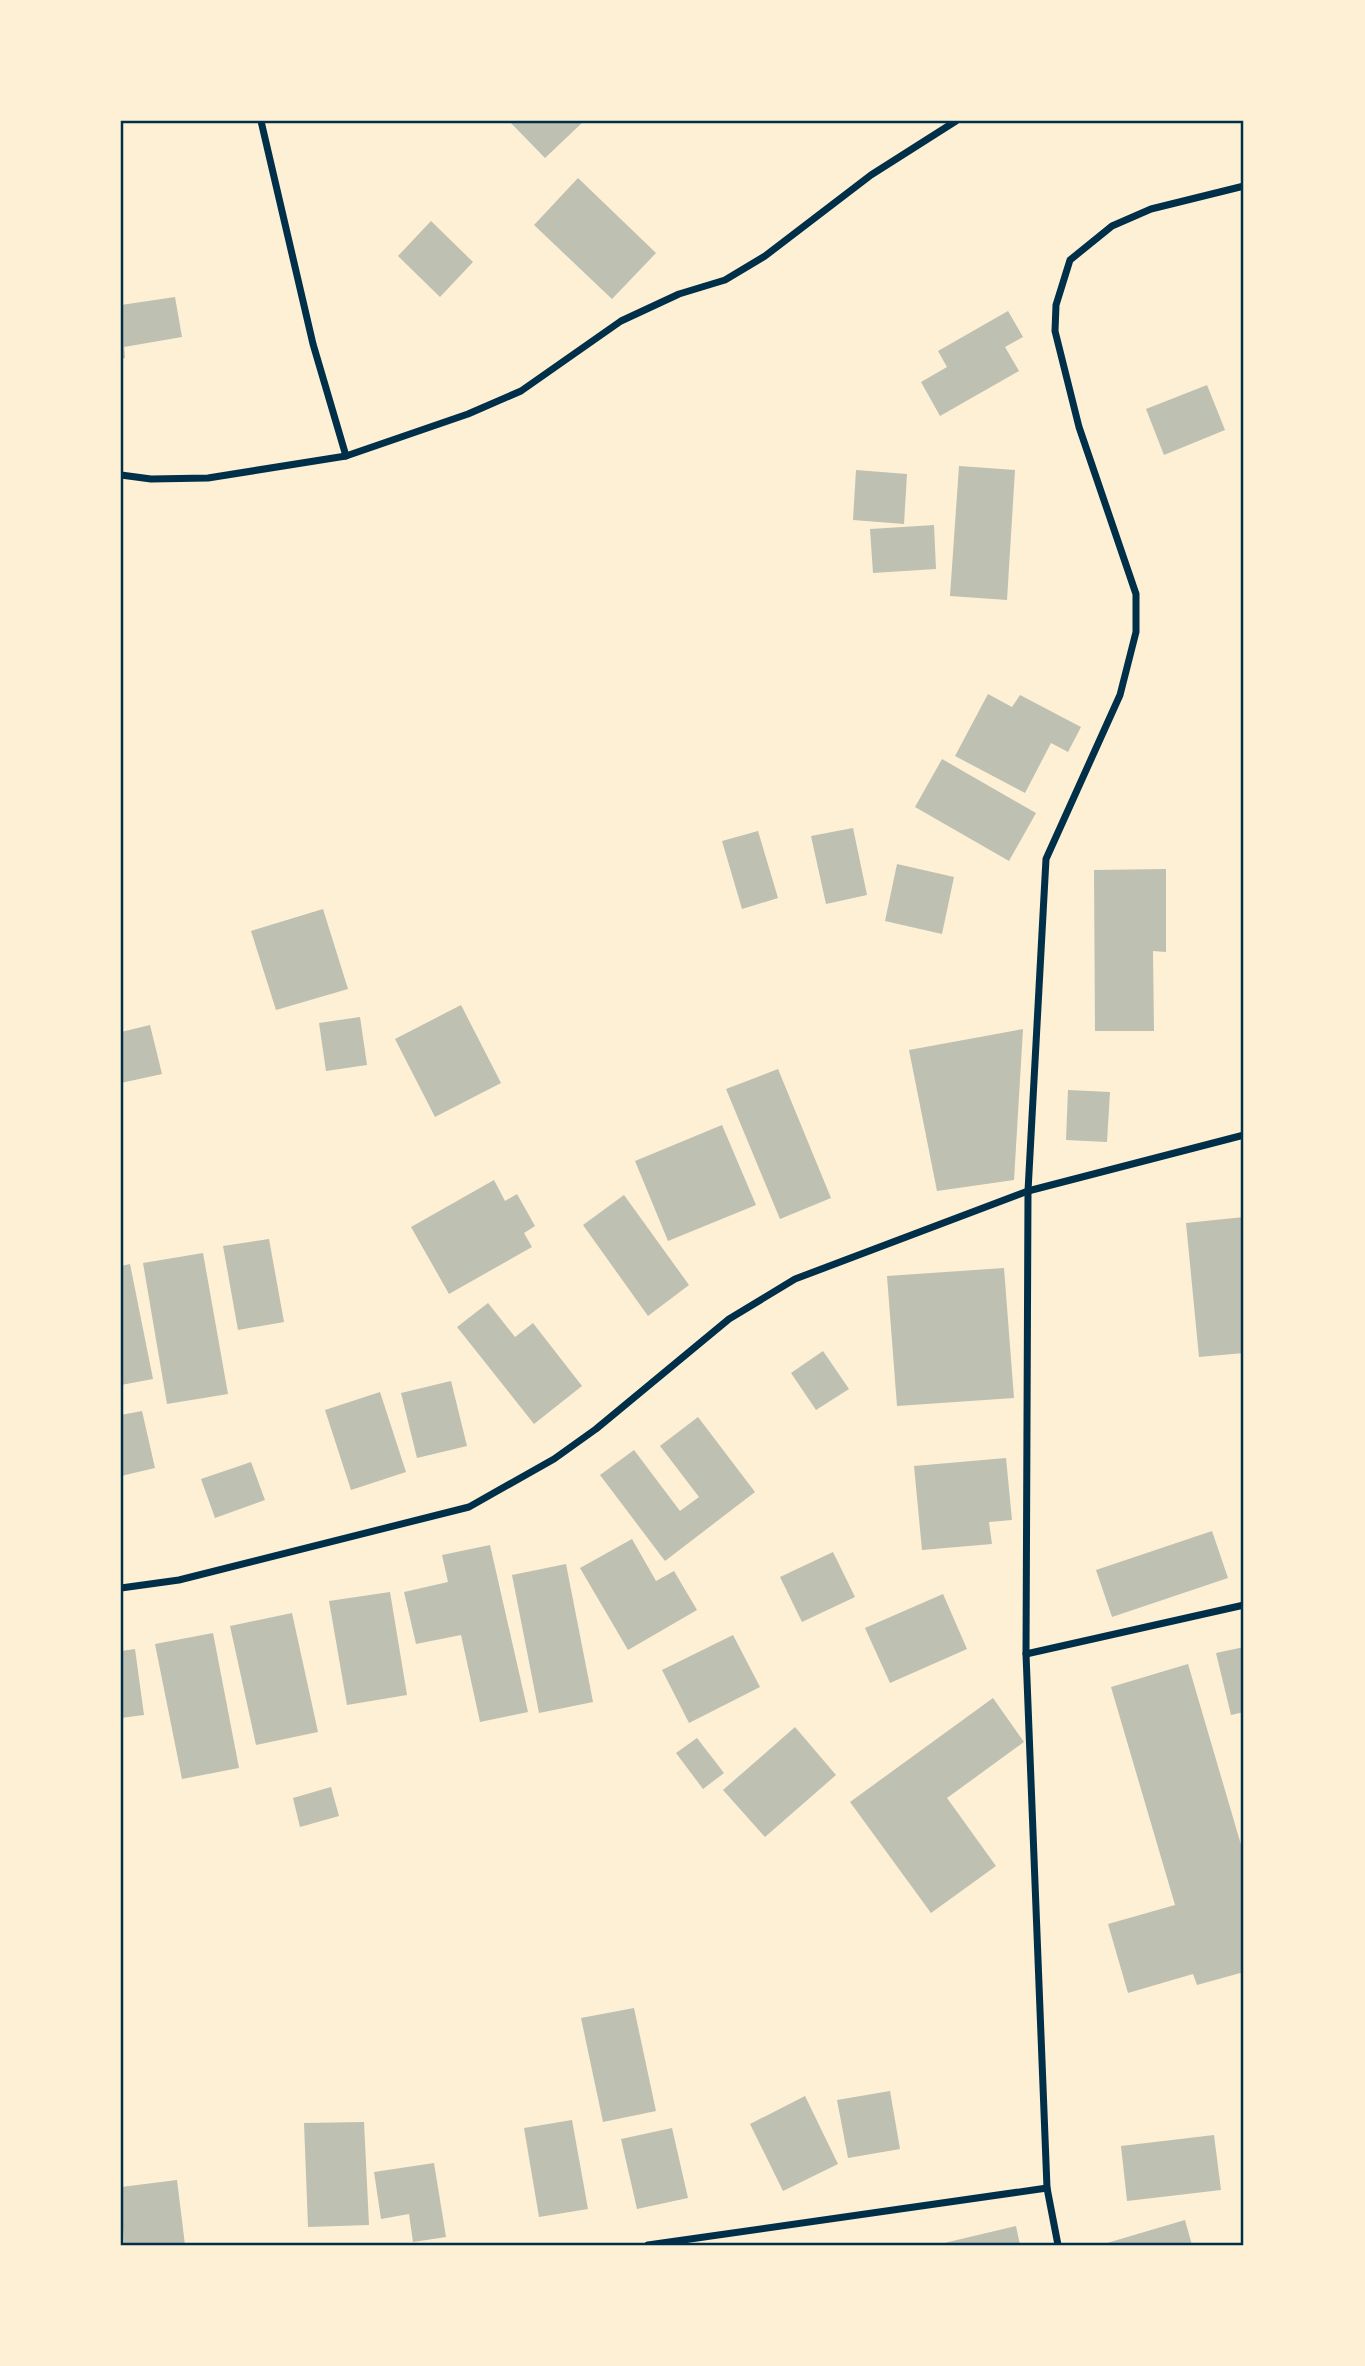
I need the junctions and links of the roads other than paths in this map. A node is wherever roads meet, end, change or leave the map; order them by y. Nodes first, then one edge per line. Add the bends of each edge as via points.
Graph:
1 (261, 121) edge
2 (956, 121) edge
3 (1244, 186) edge
4 (346, 456) junction
5 (121, 475) edge
6 (1244, 1135) edge
7 (1028, 1191) junction
8 (121, 1588) edge
9 (1244, 1605) edge
10 (1026, 1654) junction
11 (1047, 2188) junction
12 (648, 2245) edge
13 (1058, 2245) edge

1 - 4 street via 313,344
2 - 4 street via 870,175 765,256 725,280 679,294 621,321 521,391
3 - 7 street via 1151,209 1112,226 1070,260 1056,305 1055,331 1079,427 1136,594 1136,632 1120,695 1046,859
4 - 5 street via 208,478
6 - 7 street
7 - 8 street via 795,1279 729,1319 554,1459 469,1507 179,1580
7 - 10 street
9 - 10 street
10 - 11 street
11 - 12 street
11 - 13 street

